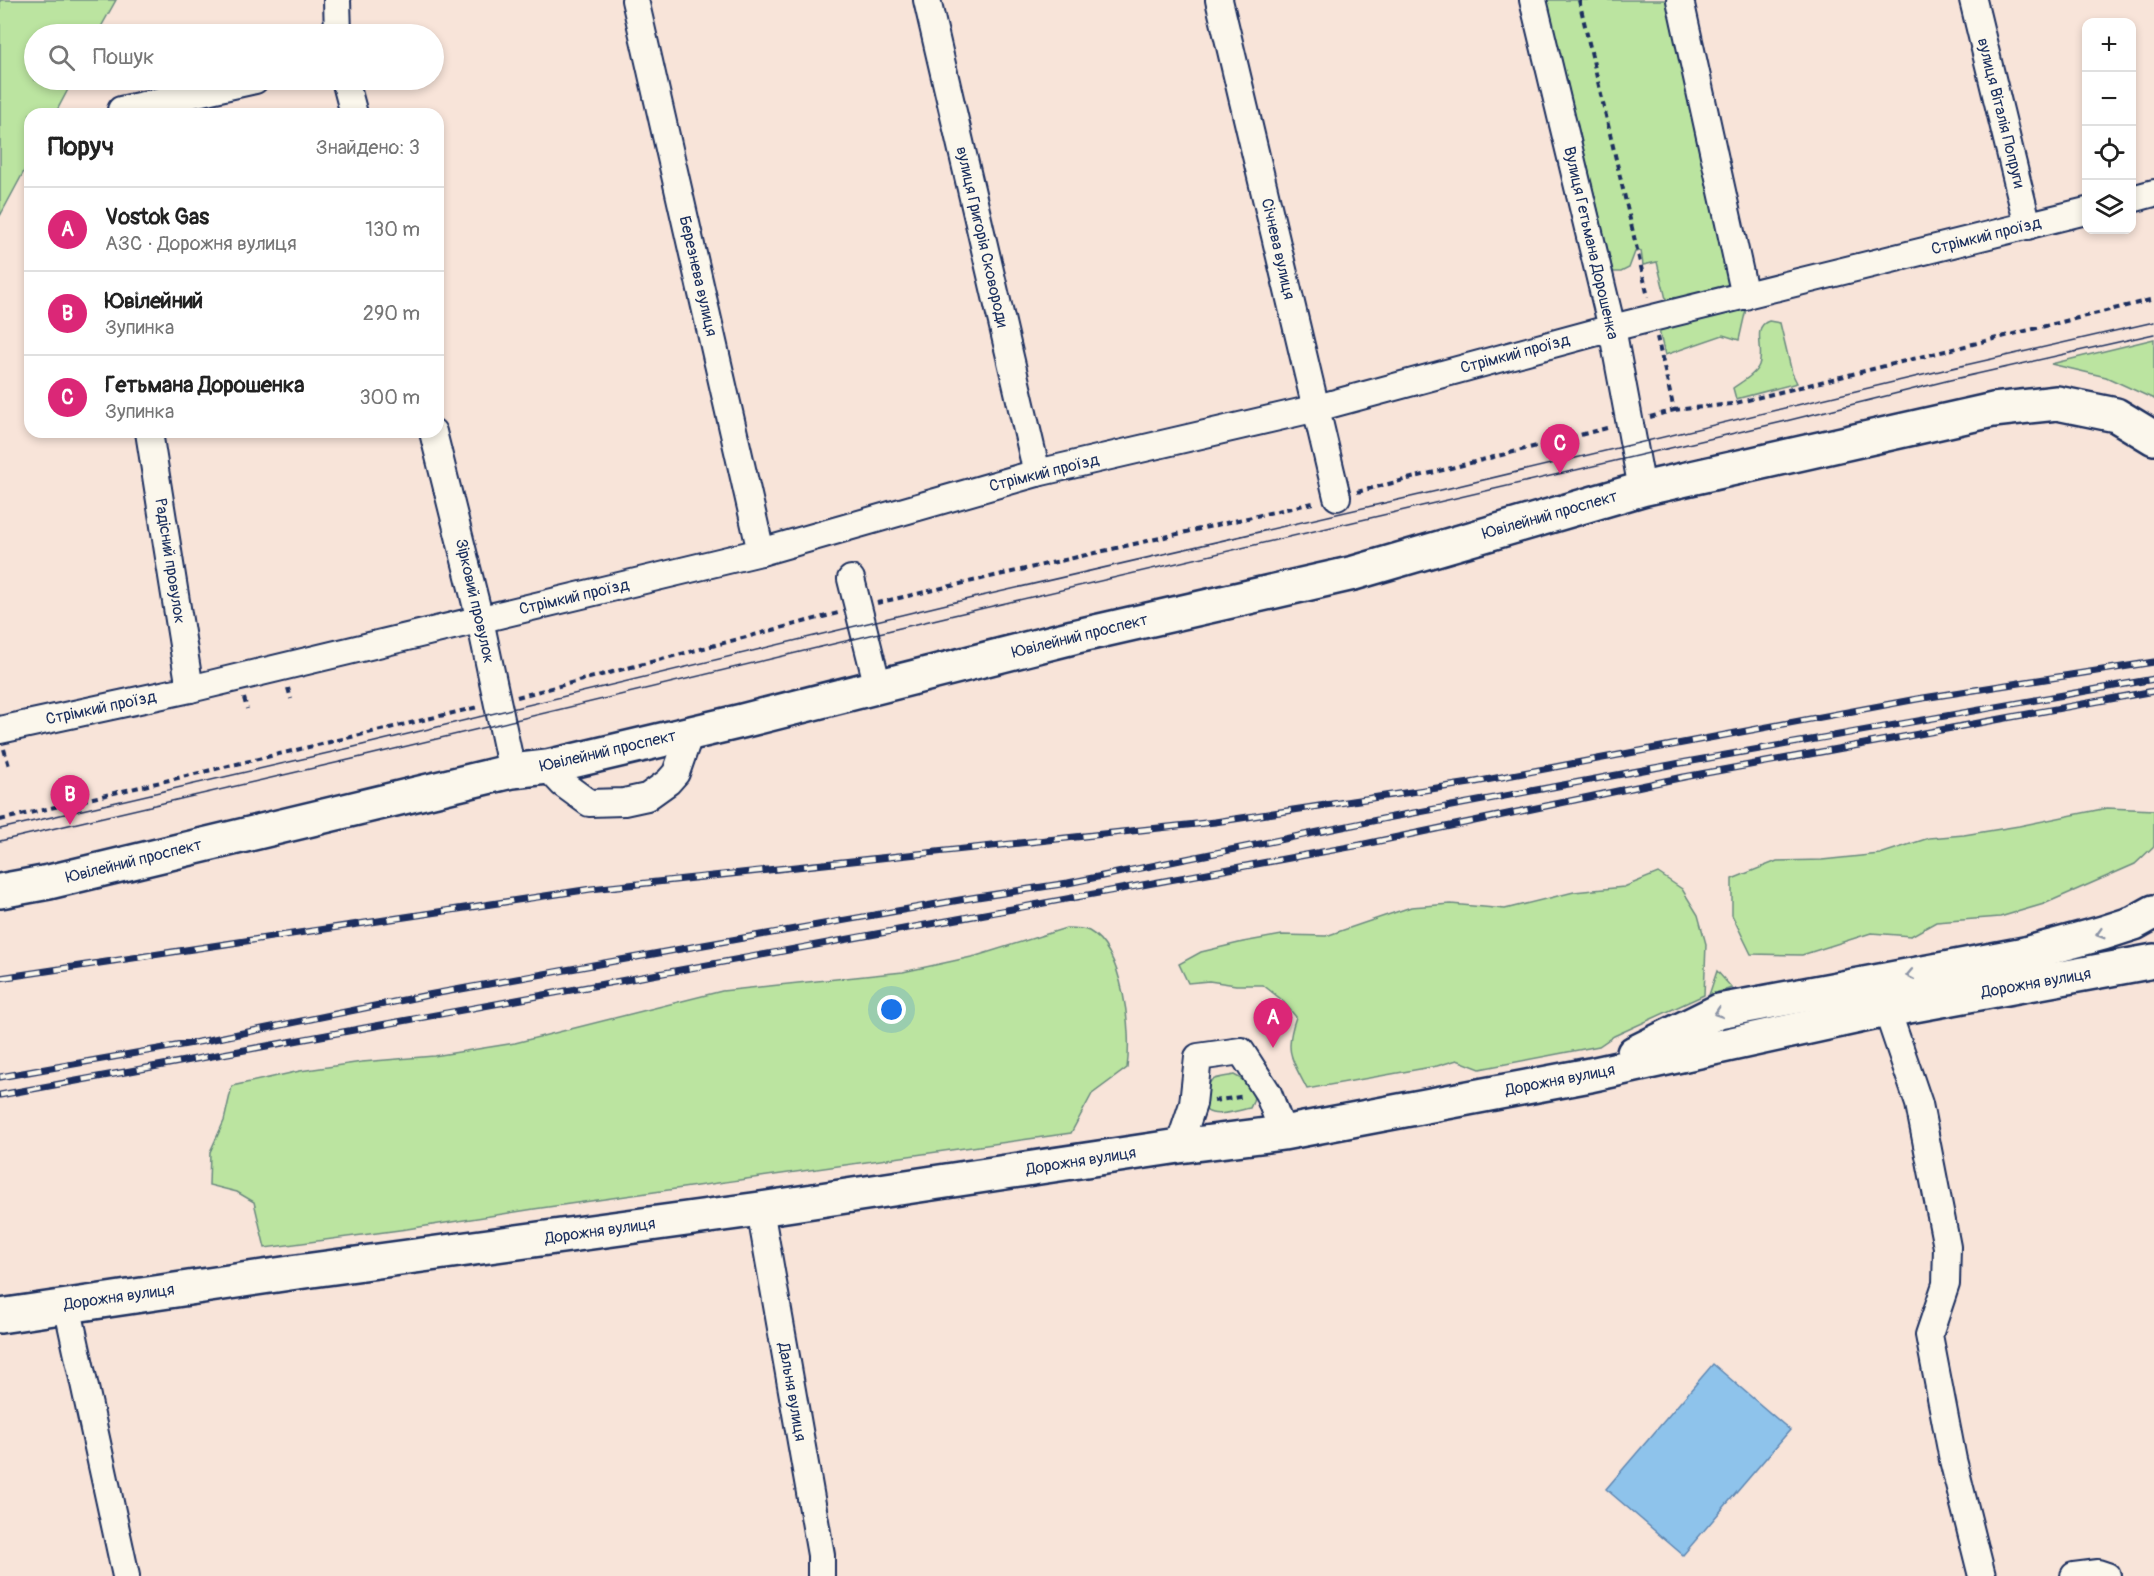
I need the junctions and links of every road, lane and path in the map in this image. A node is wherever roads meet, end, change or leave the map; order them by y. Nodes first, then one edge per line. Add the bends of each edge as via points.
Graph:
1 (635, 0) edge
2 (927, 0) edge
3 (1219, 0) edge
4 (1533, 0) edge
5 (1680, 0) edge
6 (1973, 0) edge
7 (210, 90) edge
8 (348, 90) edge
9 (130, 108) edge
10 (352, 108) edge
11 (2154, 193) edge
12 (2136, 198) edge
13 (2082, 212) edge
14 (2028, 226) junction
15 (1745, 296) junction
16 (2154, 299) edge
17 (1612, 328) junction
18 (1317, 408) junction
19 (1674, 410) dead end
20 (150, 438) edge
21 (434, 438) edge
22 (2154, 438) edge
23 (1036, 473) junction
24 (1642, 489) junction
25 (1337, 497) joint
26 (761, 552) junction
27 (851, 579) dead end
28 (858, 607) junction
29 (480, 620) junction
30 (878, 687) junction
31 (190, 689) junction
32 (498, 702) junction
33 (0, 730) edge
34 (690, 732) junction
35 (547, 767) junction
36 (512, 771) junction
37 (0, 820) edge
38 (0, 891) edge
39 (2154, 912) edge
40 (2154, 961) edge
41 (1887, 1010) junction
42 (1590, 1075) junction
43 (1268, 1093) junction
44 (1193, 1104) junction
45 (1282, 1133) junction
46 (1179, 1146) junction
47 (760, 1209) junction
48 (67, 1305) junction
49 (0, 1316) edge
50 (126, 1576) edge
51 (821, 1576) edge
52 (1982, 1576) edge
53 (2074, 1576) edge
54 (2107, 1576) edge

1 - 26 street, Березнева вулиця
2 - 23 street, вулиця Григорія Сковороди
3 - 18 street, Січнева вулиця
4 - 17 street, Вулиця Гетьмана Дорошенка
5 - 15 street
6 - 14 street, вулиця Віталія Попруги
7 - 9 street
8 - 10 street
11 - 12 street
13 - 14 street, Стрімкий проїзд
14 - 15 street, Стрімкий проїзд
15 - 17 street, Стрімкий проїзд
16 - 19 path via 1732,404
17 - 18 street, Стрімкий проїзд
17 - 24 street, Вулиця Гетьмана Дорошенка
18 - 23 street, Стрімкий проїзд
18 - 25 street, Січнева вулиця
20 - 31 street, Радісний провулок
21 - 29 street, Зірковий провулок
22 - 24 main road, Ювілейний проспект via 2116,415 2057,403 1993,410
23 - 26 street, Стрімкий проїзд
24 - 30 main road, Ювілейний проспект via 1354,573 1073,637
25 - 28 path
26 - 29 street, Стрімкий проїзд
27 - 28 street
28 - 30 street
28 - 32 path
29 - 31 street, Стрімкий проїзд
29 - 32 street, Зірковий провулок
30 - 34 main road, Ювілейний проспект
31 - 33 street, Стрімкий проїзд
32 - 36 street, Зірковий провулок
32 - 37 path
34 - 35 main road, Ювілейний проспект
34 - 35 street via 676,773 647,797 589,803
35 - 36 main road, Ювілейний проспект
36 - 38 main road, Ювілейний проспект
39 -> 42 main road via 2134,923 2025,954 1719,1011
40 - 41 main road, Дорожня вулиця
41 - 42 main road, Дорожня вулиця
41 - 52 street via 1919,1104 1947,1247 1946,1284 1929,1335 1953,1460
42 - 45 main road, Дорожня вулиця
43 - 44 path
43 - 44 street via 1241,1052 1198,1057
43 - 45 street
44 - 46 street
45 - 46 main road, Дорожня вулиця
46 - 47 main road, Дорожня вулиця
47 - 48 main road, Дорожня вулиця
47 - 51 street, Дальня вулиця via 821,1555
48 - 49 main road, Дорожня вулиця
48 - 50 street
53 - 54 street

